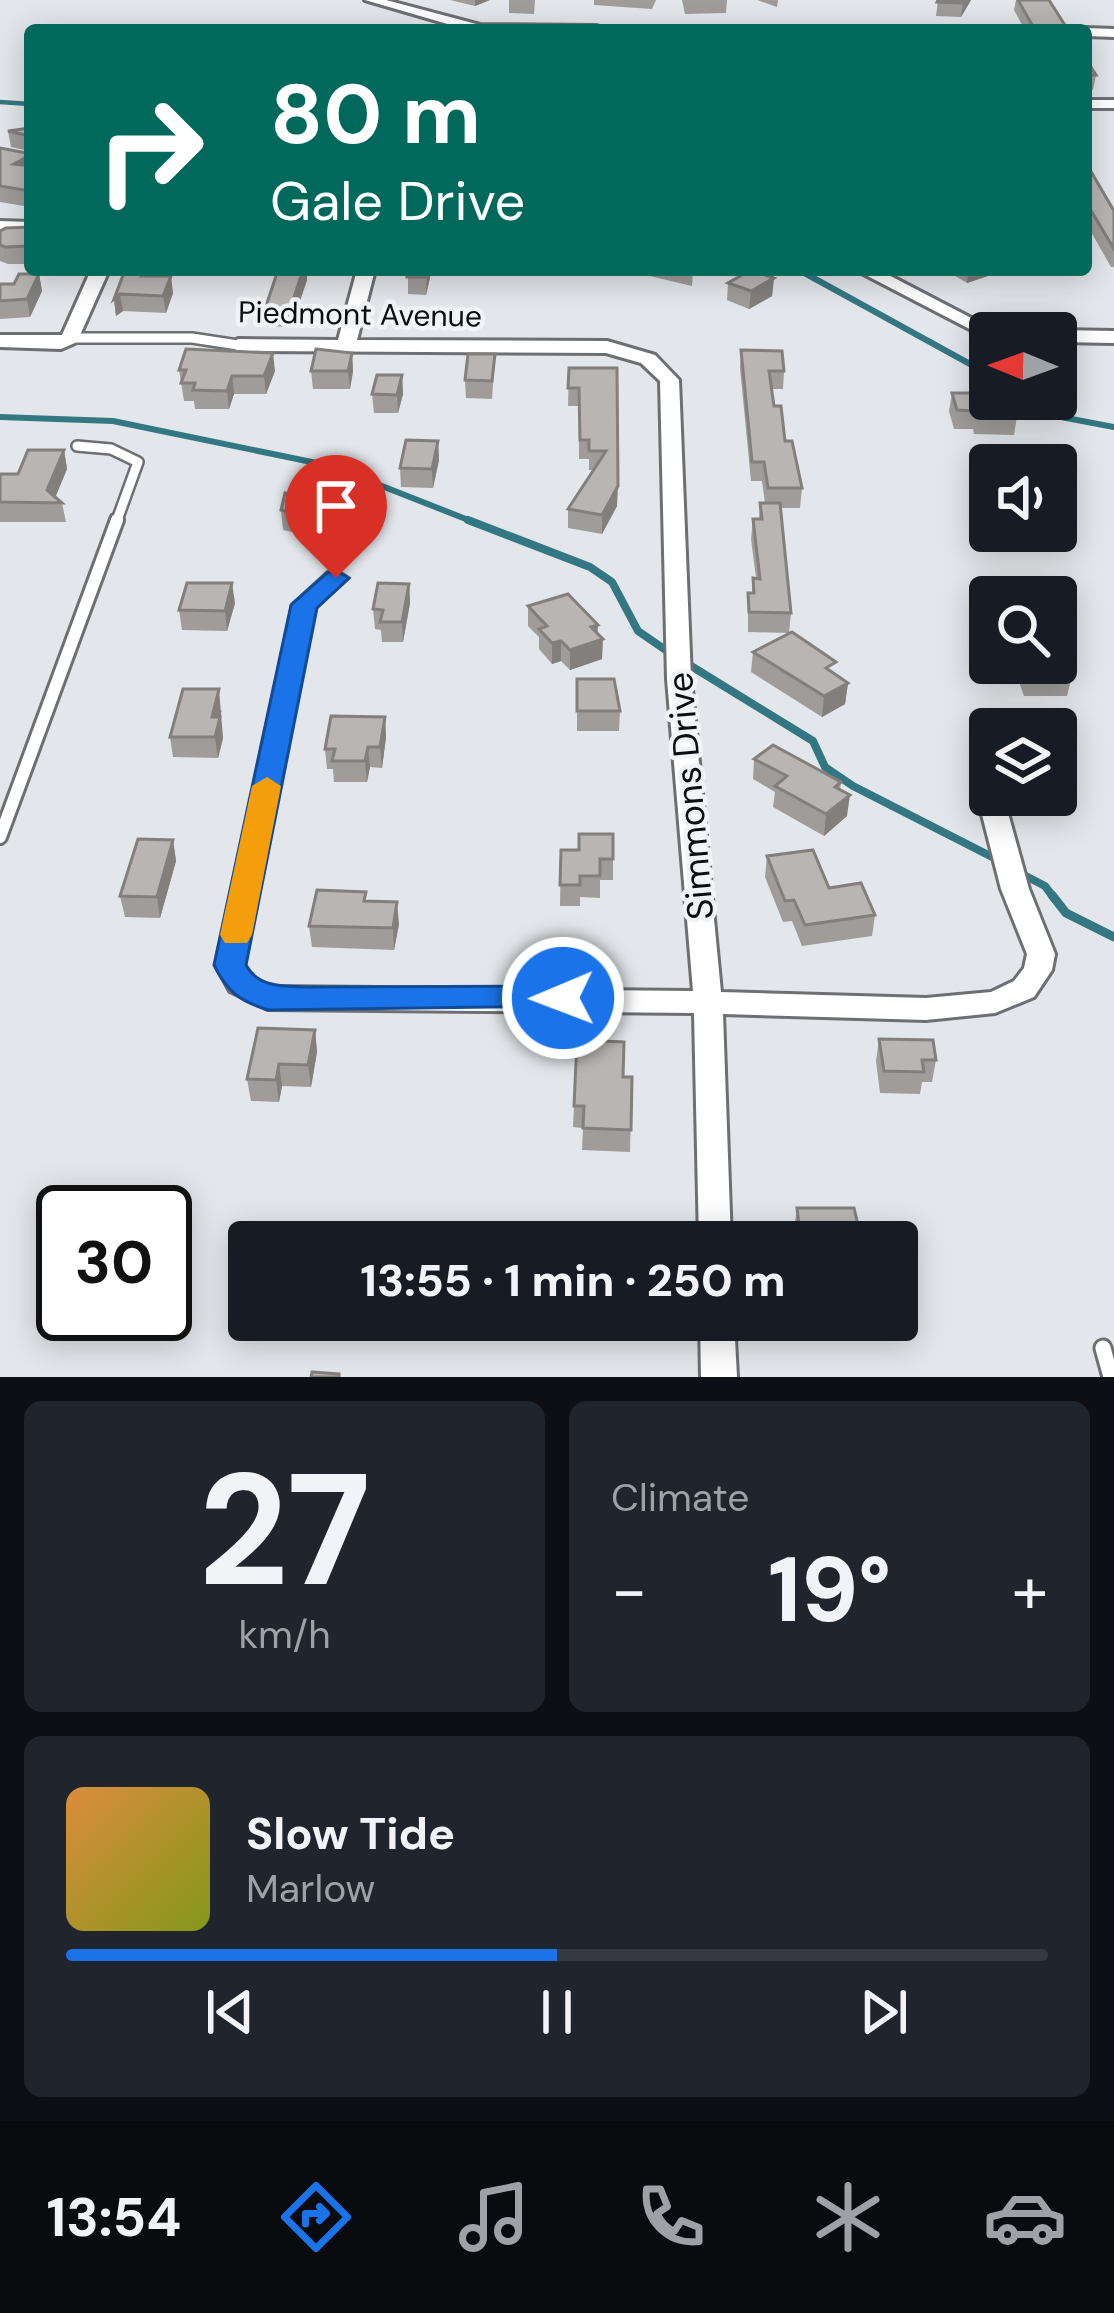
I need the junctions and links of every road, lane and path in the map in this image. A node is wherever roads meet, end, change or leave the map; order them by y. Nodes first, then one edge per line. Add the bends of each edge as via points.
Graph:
1 (370, 0) edge
2 (461, 24) edge
3 (97, 276) edge
4 (364, 276) edge
5 (877, 276) edge
6 (969, 323) edge
7 (1077, 336) edge
8 (1114, 337) edge
9 (70, 338) junction
10 (0, 341) edge
11 (238, 345) joint
12 (346, 345) junction
13 (649, 358) joint
14 (77, 446) dead end
15 (336, 578) dead end
16 (995, 816) edge
17 (0, 837) edge
18 (708, 1003) junction
19 (714, 1221) edge
20 (718, 1341) edge
21 (1103, 1348) dead end
22 (719, 1377) edge
23 (1111, 1377) edge

1 - 2 street
3 - 9 street
4 - 12 street
5 - 6 street
7 - 8 street
9 - 10 street
9 - 11 lane, Piedmont Avenue
11 - 12 street, Piedmont Avenue
12 - 13 street, Piedmont Avenue via 607,347
13 - 18 street, Simmons Drive via 669,380 679,679
14 - 17 lane via 138,462
15 - 18 street via 304,605 230,965 240,984 258,995 352,1001
16 - 18 street via 1041,954 1024,989 995,1002 926,1010
18 - 19 street, Simmons Drive
20 - 22 street
21 - 23 lane

